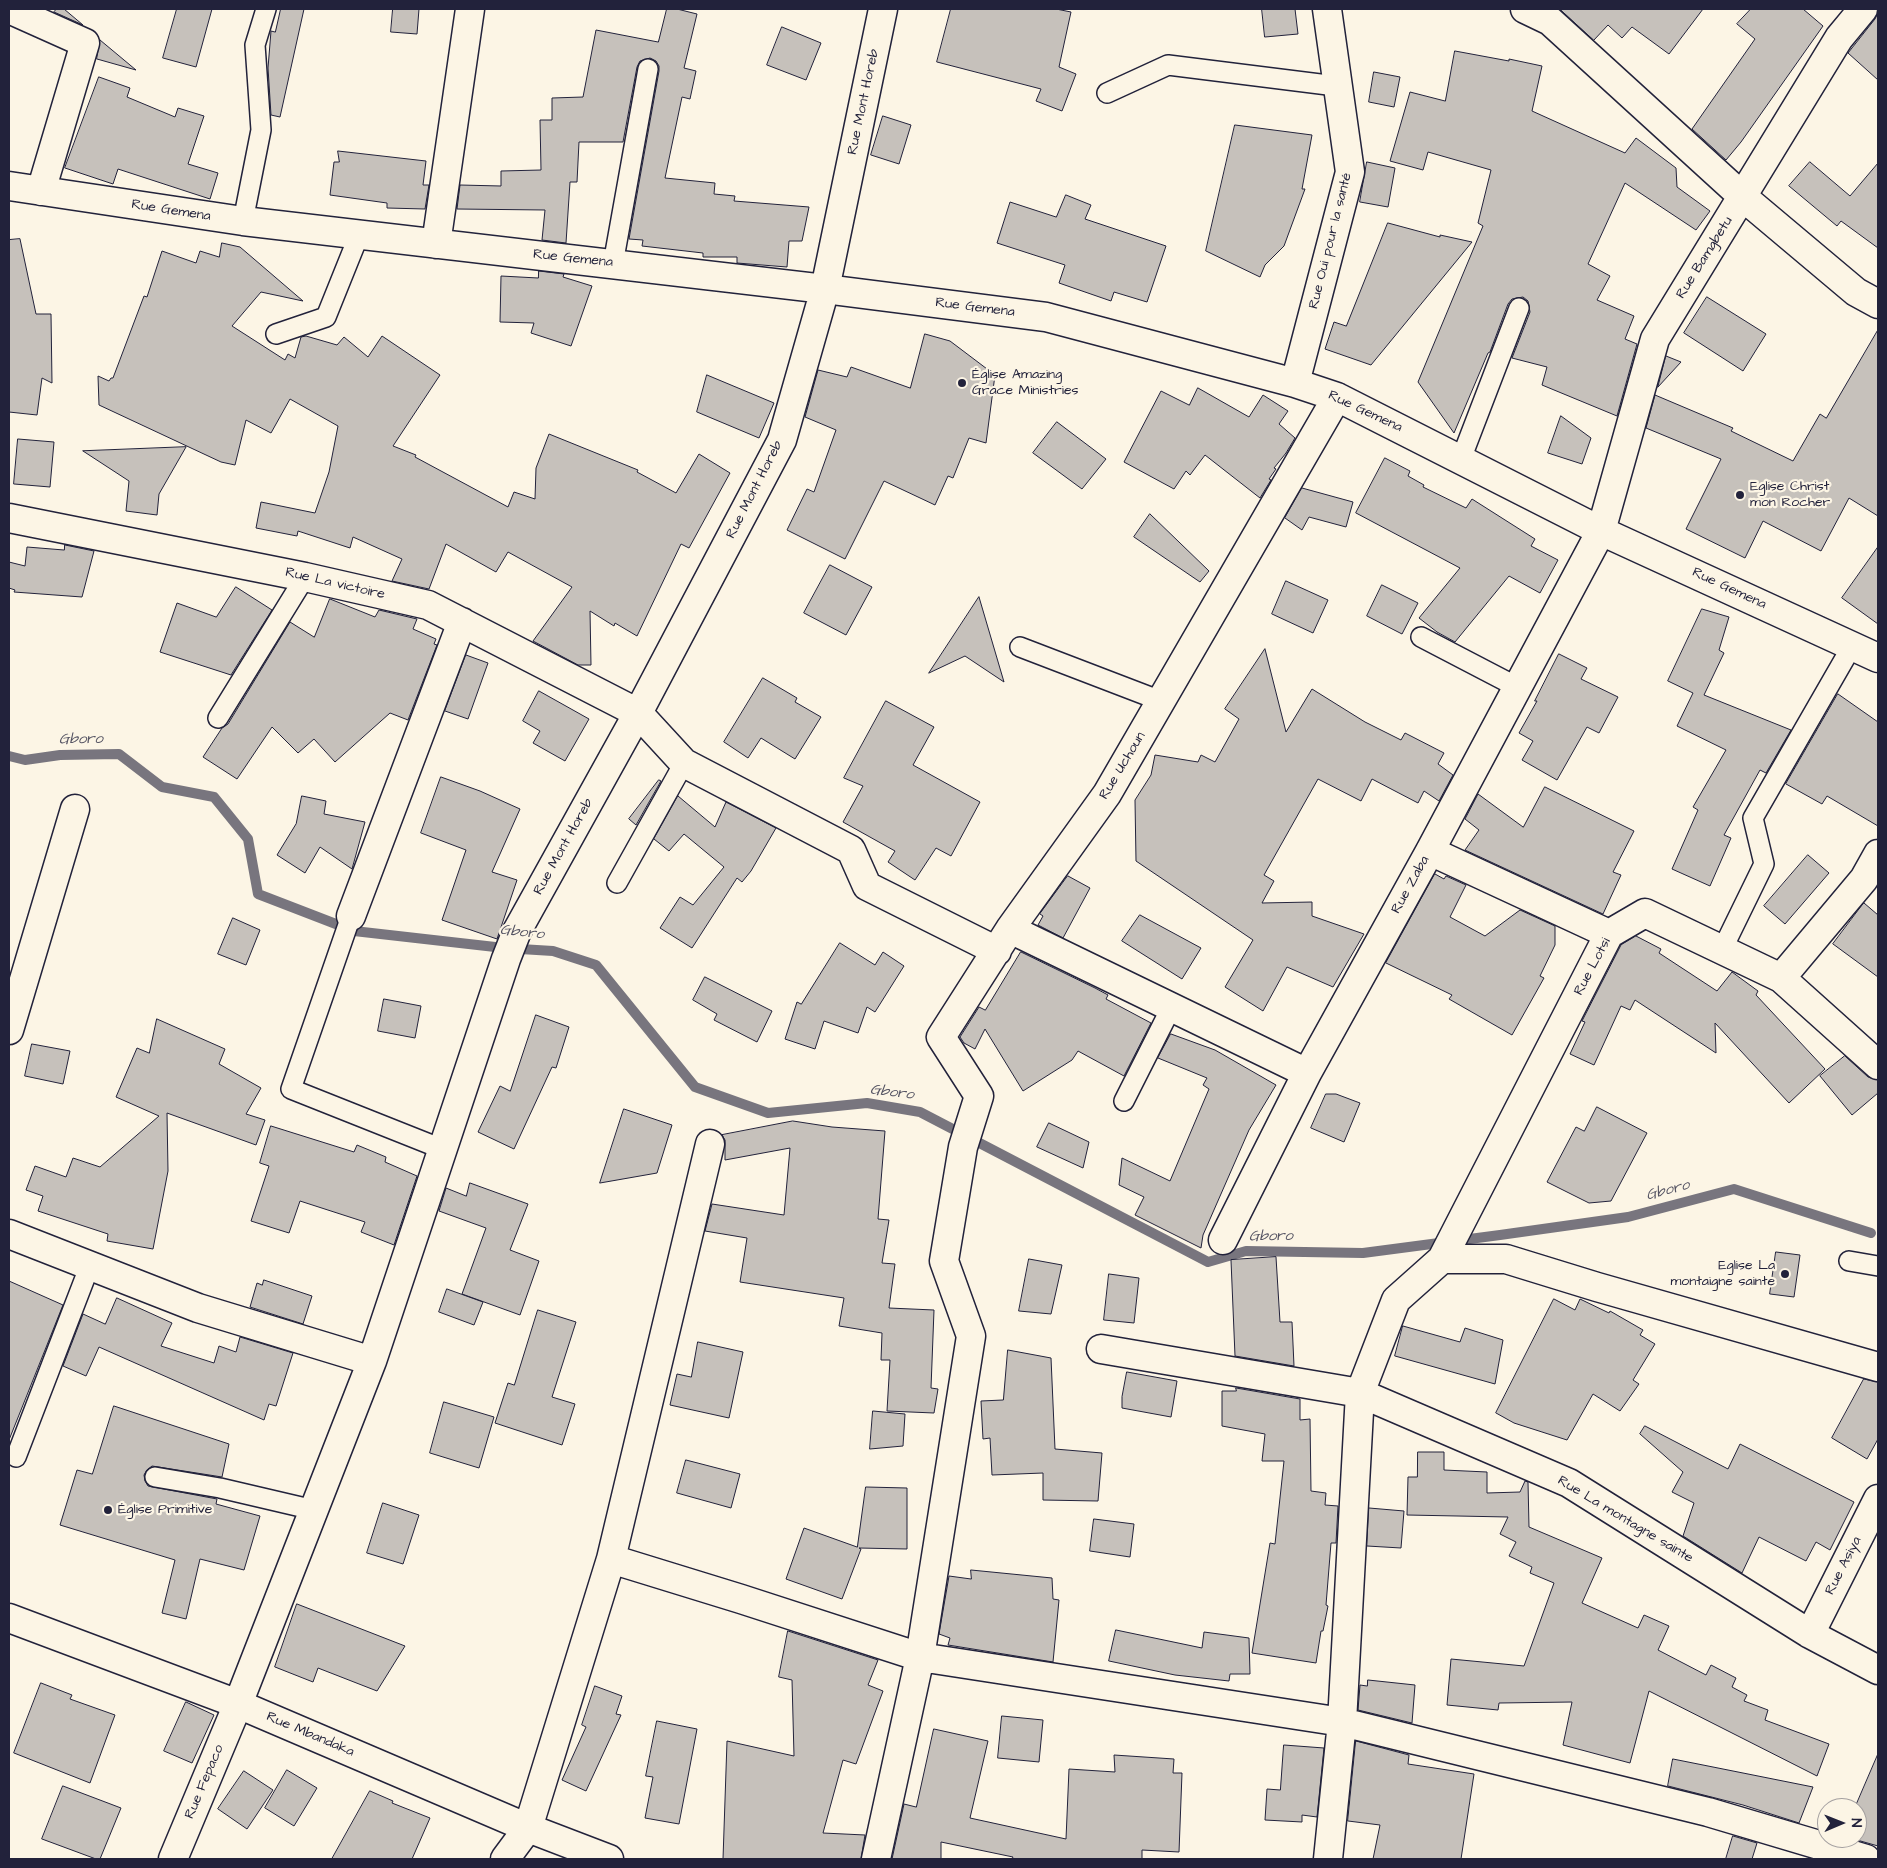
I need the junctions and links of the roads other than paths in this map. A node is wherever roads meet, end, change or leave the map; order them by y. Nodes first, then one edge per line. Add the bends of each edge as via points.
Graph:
1 (266, 9) edge
2 (470, 9) edge
3 (883, 9) edge
4 (1327, 9) edge
5 (1525, 9) edge
6 (1862, 9) edge
7 (9, 10) edge
8 (648, 69) dead end
9 (1336, 86) junction
10 (1108, 93) dead end
11 (9, 186) edge
12 (42, 191) junction
13 (1743, 197) junction
14 (243, 222) junction
15 (358, 235) junction
16 (436, 244) junction
17 (612, 264) junction
18 (826, 288) junction
19 (1878, 304) edge
20 (1519, 308) dead end
21 (276, 334) dead end
22 (1295, 383) junction
23 (1337, 397) junction
24 (1461, 459) junction
25 (9, 518) edge
26 (1601, 531) junction
27 (305, 577) junction
28 (462, 622) junction
29 (1420, 637) dead end
30 (1852, 646) junction
31 (1020, 647) dead end
32 (1878, 658) edge
33 (1517, 688) junction
34 (1161, 701) junction
35 (638, 713) junction
36 (218, 718) dead end
37 (684, 763) junction
38 (75, 809) dead end
39 (1430, 851) junction
40 (1878, 854) edge
41 (617, 883) dead end
42 (347, 927) joint
43 (1610, 934) junction
44 (1004, 940) junction
45 (1722, 950) junction
46 (1781, 978) junction
47 (1171, 1008) junction
48 (9, 1030) edge
49 (1878, 1065) edge
50 (1307, 1073) junction
51 (1124, 1101) dead end
52 (710, 1144) dead end
53 (442, 1149) junction
54 (9, 1234) edge
55 (1223, 1240) dead end
56 (1442, 1259) junction
57 (1849, 1260) dead end
58 (90, 1266) junction
59 (1878, 1266) edge
60 (1101, 1349) dead end
61 (372, 1361) junction
62 (1878, 1367) edge
63 (1360, 1393) junction
64 (16, 1457) dead end
65 (155, 1477) dead end
66 (1878, 1499) edge
67 (314, 1510) junction
68 (611, 1559) junction
69 (9, 1618) edge
70 (1810, 1634) junction
71 (920, 1657) junction
72 (1878, 1670) edge
73 (238, 1704) junction
74 (1342, 1722) junction
75 (528, 1828) junction
76 (173, 1859) edge
77 (505, 1859) edge
78 (609, 1859) edge
79 (876, 1859) edge
80 (1328, 1859) edge
81 (1866, 1859) edge

1 - 14 lane via 255,45 261,130
2 - 16 street
3 - 18 street, Rue Mont Horeb
4 - 9 street, Rue Oui pour la santé
5 - 13 street via 1550,21
6 - 13 street, Rue Bamgbetu via 1839,38
7 - 12 street via 85,43
8 - 17 lane
9 - 10 lane via 1168,65
9 - 22 street, Rue Oui pour la santé via 1350,172
11 - 12 street, Rue Gemena
12 - 14 street, Rue Gemena
13 - 19 street via 1856,292
13 - 26 street, Rue Bamgbetu via 1655,339
14 - 15 street, Rue Gemena
15 - 16 street, Rue Gemena
15 - 21 lane via 326,317
16 - 17 street, Rue Gemena
17 - 18 street, Rue Gemena
18 - 22 street, Rue Gemena via 1046,317
18 - 35 street, Rue Mont Horeb via 782,440
20 - 24 lane
22 - 23 street, Rue Gemena
23 - 24 street, Rue Gemena
23 - 34 street, Rue Uchoun
24 - 26 street, Rue Gemena
25 - 27 street, Rue La victoire
26 - 30 street, Rue Gemena
26 - 33 street, Rue Zaba
27 - 28 street, Rue La victoire via 428,605
27 - 36 lane
28 - 35 street, Rue La victoire
28 - 42 street
29 - 33 lane
30 - 32 street, Rue Gemena
30 - 45 lane via 1753,818 1764,864
31 - 34 lane
33 - 39 street, Rue Zaba
34 - 44 street, Rue Uchoun via 1107,794
35 - 37 street
35 - 53 street, Rue Mont Horeb via 517,931
37 - 41 lane
37 - 44 street via 851,850 867,886
38 - 48 street
39 - 43 street
39 - 50 street, Rue Zaba
40 - 46 street via 1864,879
42 - 53 lane via 291,1089
43 - 45 street, Rue Lotsi via 1645,912
43 - 56 street, Rue Lotsi
44 - 47 street
44 - 71 street, Rue Uchoun via 941,1037 979,1096 966,1136 944,1261 971,1336
45 - 46 street, Rue Lotsi
46 - 49 street, Rue Lotsi
47 - 50 street
47 - 51 lane
50 - 55 street, Rue Zaba
52 - 68 street
53 - 61 street, Rue Mont Horeb
54 - 58 street
56 - 62 street via 1506,1259
56 - 63 street via 1396,1300
57 - 59 lane
58 - 61 street via 198,1308
58 - 64 lane
60 - 63 street, Rue La montagne sainte
61 - 67 street, Rue Fepaco
63 - 70 street, Rue La montagne sainte via 1569,1483
63 - 74 street
65 - 67 lane
66 - 70 street, Rue Asiya
67 - 73 street, Rue Fepaco
68 - 71 street
68 - 75 street
69 - 73 street, Rue Mbandaka
70 - 72 street, Rue La montagne sainte
71 - 74 street
71 - 79 street
73 - 75 street, Rue Mbandaka
73 - 76 street, Rue Fepaco
74 - 80 street
74 - 81 street via 1708,1812
75 - 77 street
75 - 78 street, Rue Mbandaka

